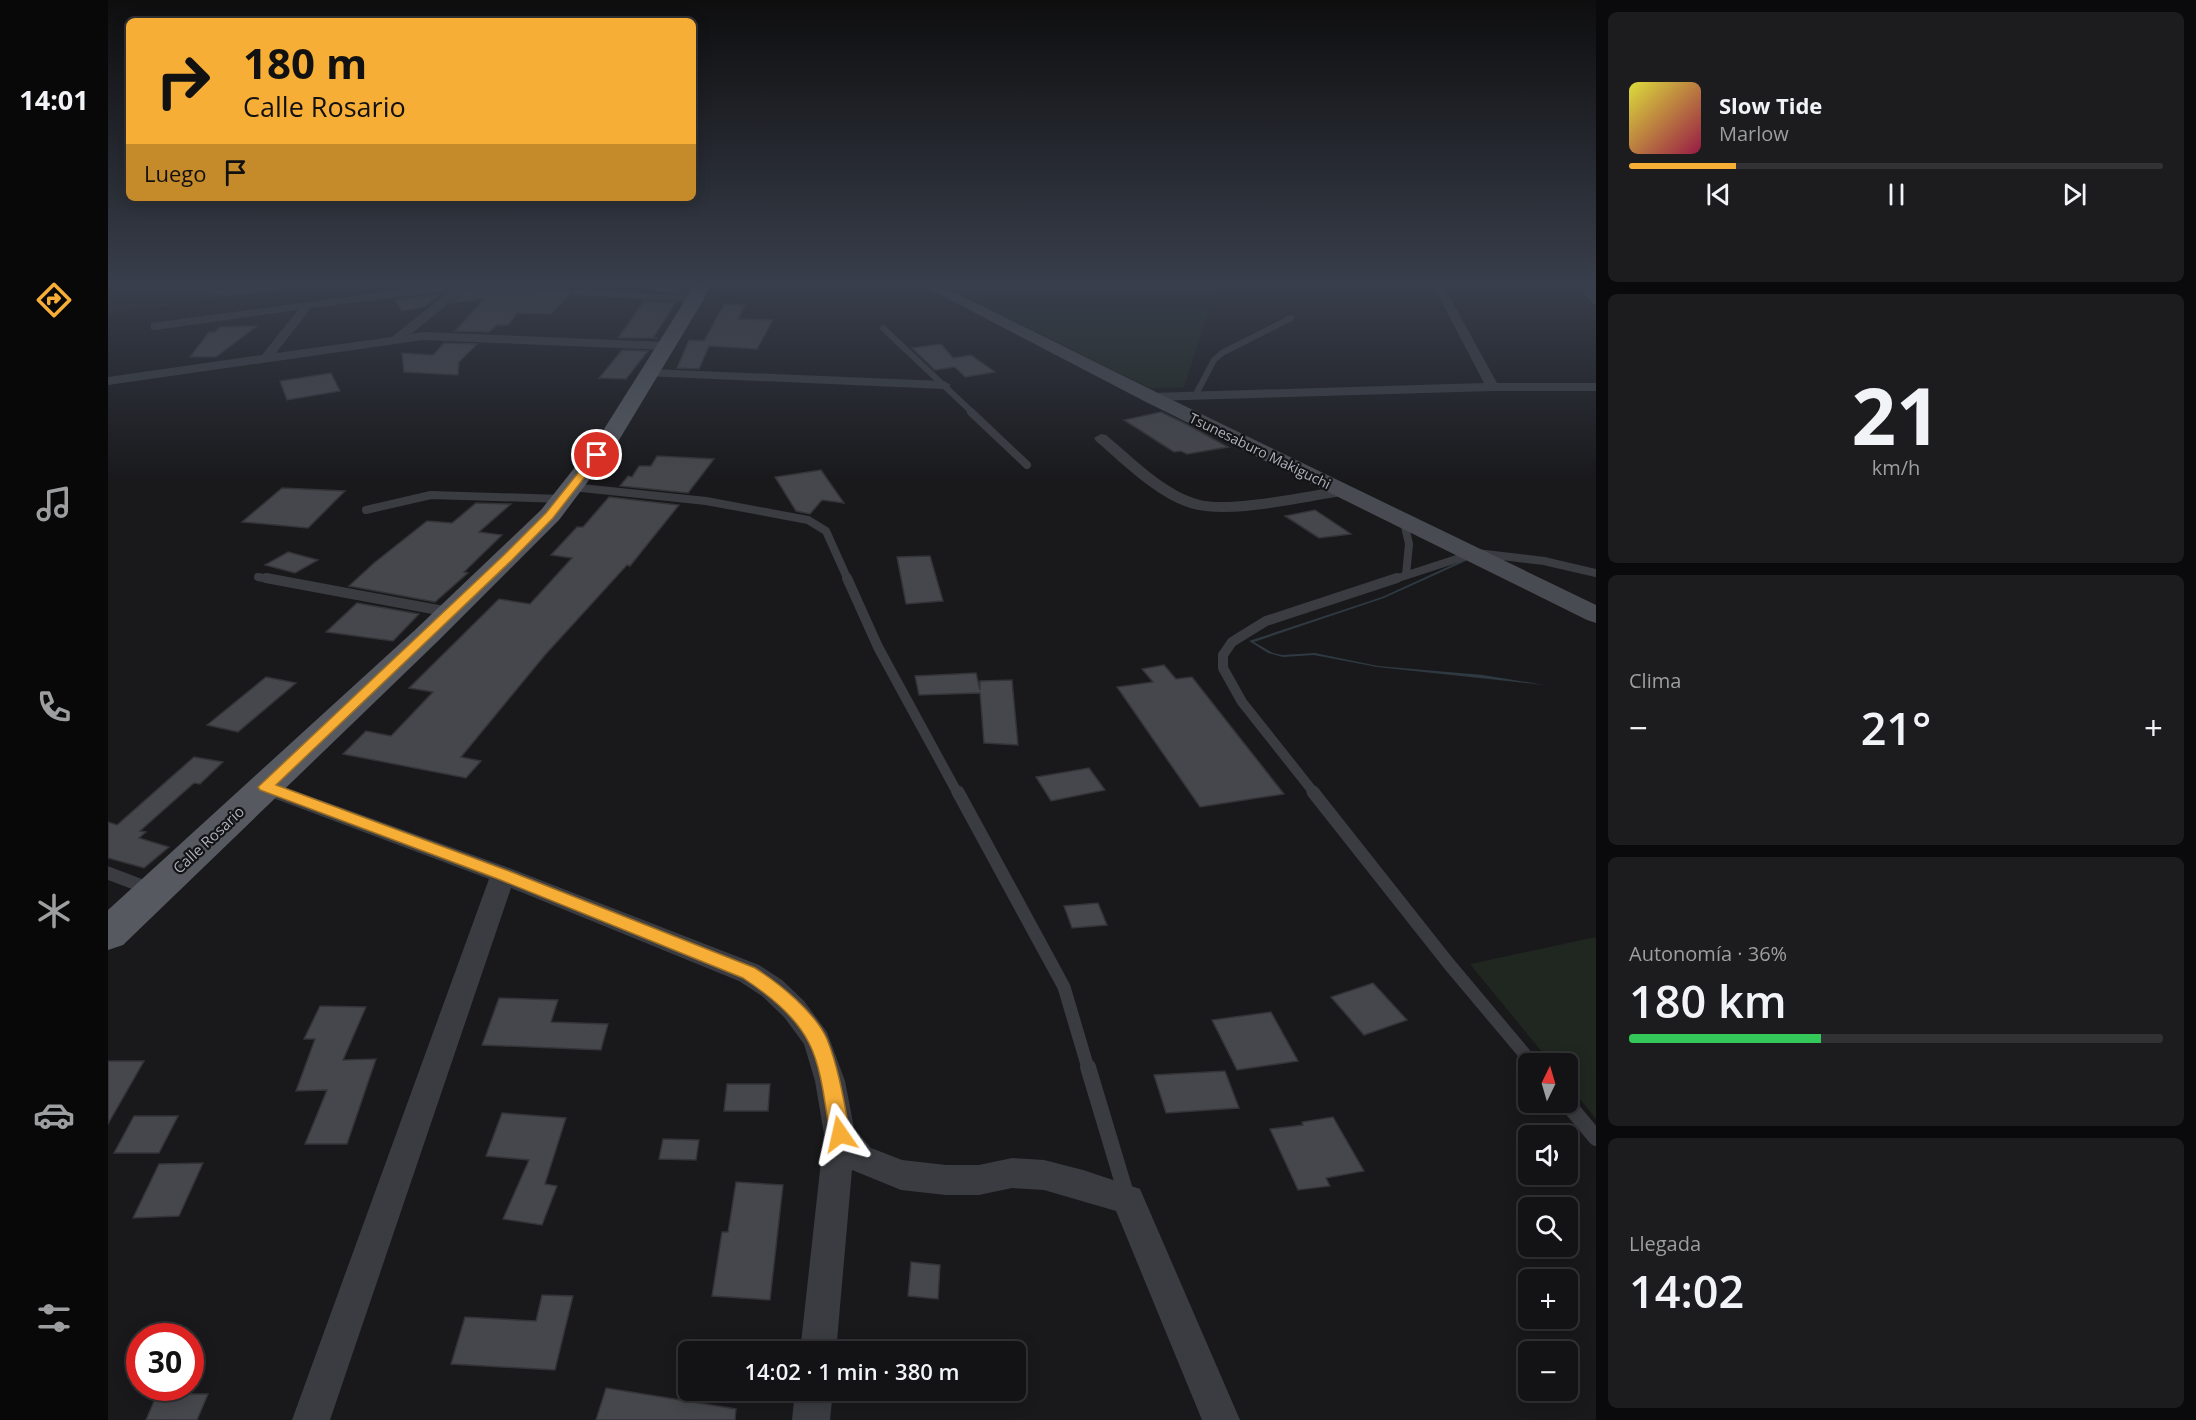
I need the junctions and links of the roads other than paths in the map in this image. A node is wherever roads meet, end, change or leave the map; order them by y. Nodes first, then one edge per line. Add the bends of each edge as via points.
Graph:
1 (273, 349) edge
2 (326, 349) edge
3 (665, 349) edge
4 (906, 349) edge
5 (1056, 349) edge
6 (1229, 349) edge
7 (1473, 349) edge
8 (266, 358) junction
9 (651, 374) junction
10 (108, 381) edge
11 (944, 384) junction
12 (1493, 387) junction
13 (1596, 387) edge
14 (1196, 396) junction
15 (1151, 397) junction
16 (1101, 438) dead end
17 (1027, 465) dead end
18 (1342, 491) junction
19 (567, 493) junction
20 (366, 510) dead end
21 (1404, 522) junction
22 (1470, 553) junction
23 (1596, 573) edge
24 (1406, 575) junction
25 (258, 577) dead end
26 (451, 612) junction
27 (1596, 615) edge
28 (266, 787) junction
29 (108, 873) edge
30 (503, 875) junction
31 (154, 891) junction
32 (108, 934) edge
33 (1524, 1053) edge
34 (1575, 1113) edge
35 (840, 1134) junction
36 (1596, 1138) edge
37 (1128, 1200) junction
38 (819, 1341) edge
39 (813, 1401) edge
40 (311, 1420) edge
41 (811, 1420) edge
42 (1221, 1420) edge

1 - 8 street
2 - 8 street
3 - 9 main road, Calle Rosario
4 - 11 lane
5 - 15 street, Tsunesaburo Makiguchi
6 - 14 lane via 1214,360
7 - 12 street
8 - 10 street
9 - 11 street
9 - 19 main road, Calle Rosario
11 - 17 lane
12 - 13 street
12 - 14 street
14 - 15 street
15 - 18 street, Tsunesaburo Makiguchi
16 - 18 street via 1162,487 1196,505 1222,507
18 - 21 street, Tsunesaburo Makiguchi
19 - 20 lane via 431,495
19 - 26 main road, Calle Rosario via 550,515
19 - 37 lane via 706,501 808,520 826,531 878,647 1064,987
21 - 22 street, Tsunesaburo Makiguchi
21 - 24 lane via 1409,544
22 - 23 lane via 1526,558
22 - 24 lane
22 - 27 street, Tsunesaburo Makiguchi
24 - 33 lane via 1266,621 1232,642 1223,655 1223,668 1242,702
25 - 26 lane
26 - 28 main road, Calle Rosario
28 - 30 street
28 - 31 main road, Calle Rosario
29 - 31 lane
30 - 35 street via 749,973 772,988 794,1008 818,1040
30 - 40 street
31 - 32 main road, Calle Rosario
34 - 36 lane
35 - 37 street via 860,1158 902,1175 946,1180 979,1180 1012,1173 1044,1175
35 - 38 street
37 - 42 street
39 - 41 street

